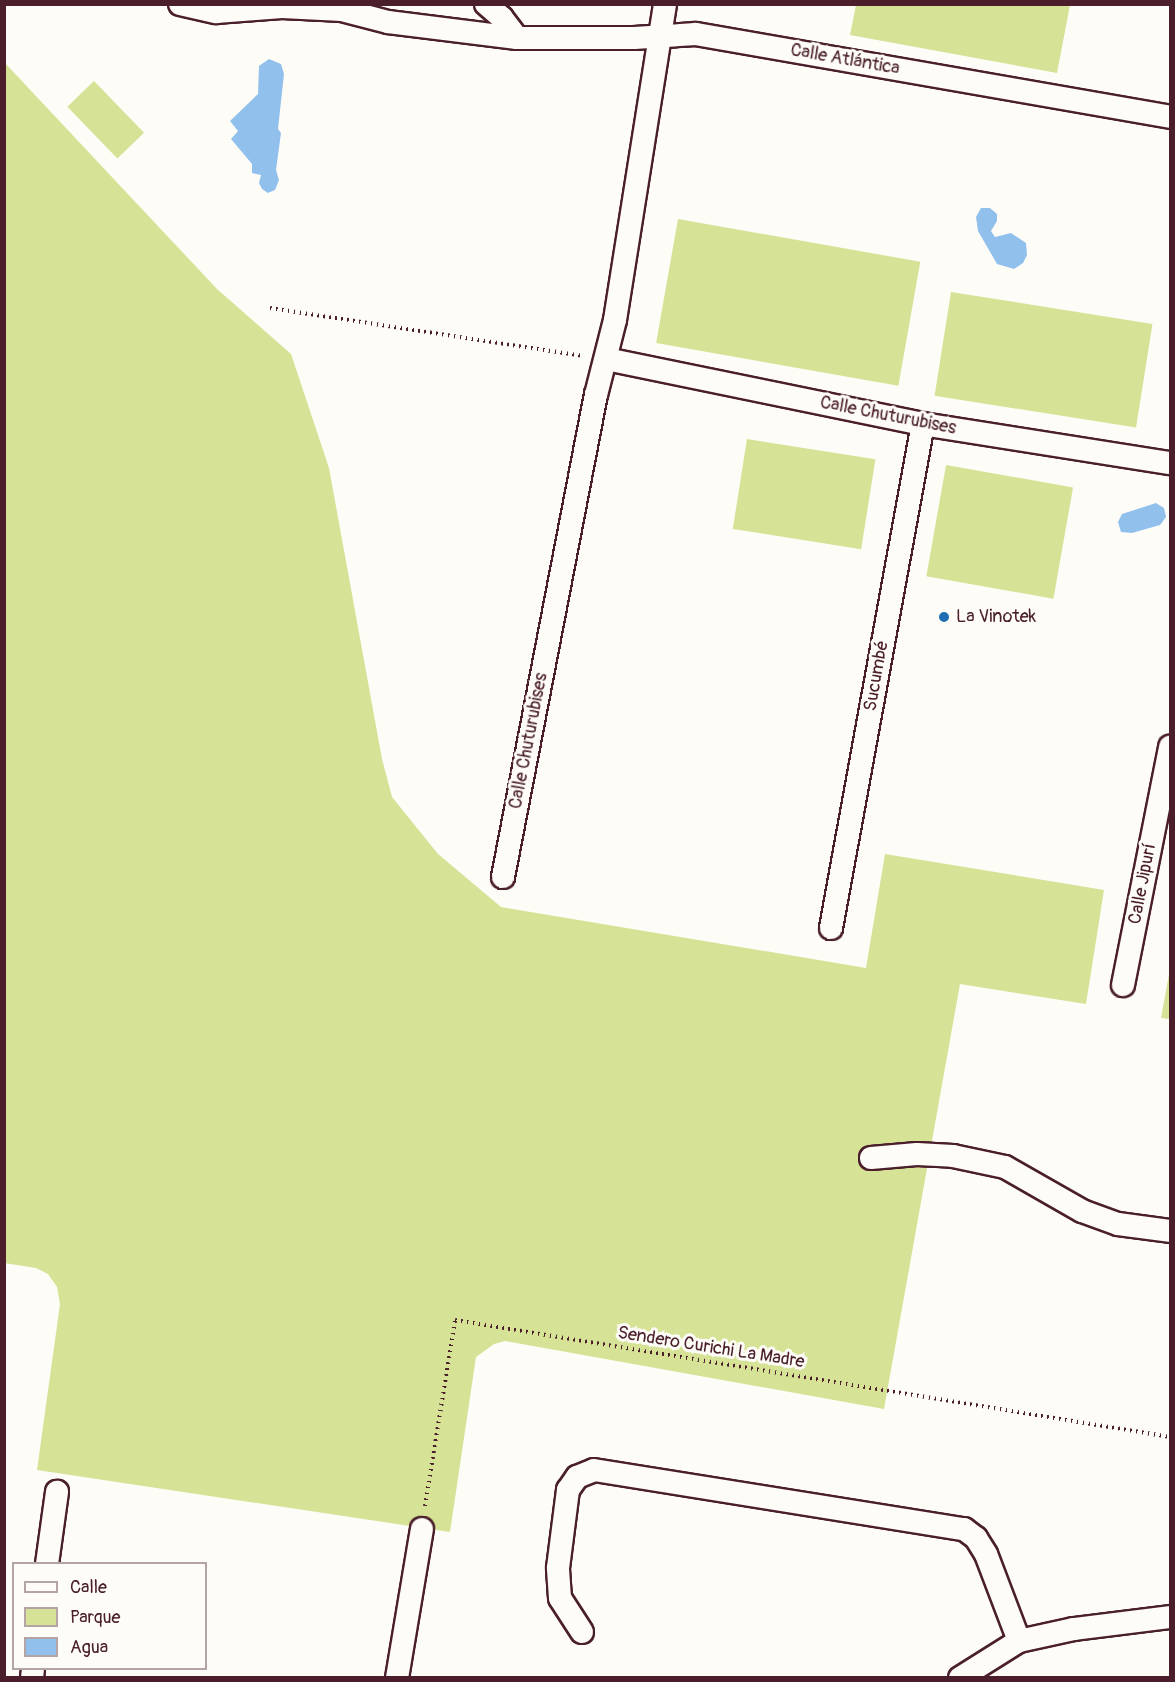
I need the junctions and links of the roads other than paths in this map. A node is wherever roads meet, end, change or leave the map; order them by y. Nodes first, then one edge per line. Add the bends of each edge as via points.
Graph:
1 (180, 4) edge
2 (486, 4) edge
3 (665, 4) edge
4 (282, 6) edge
5 (348, 7) edge
6 (661, 36) junction
7 (517, 38) junction
8 (1170, 117) edge
9 (606, 359) junction
10 (923, 424) junction
11 (1170, 464) edge
12 (1170, 747) edge
13 (503, 877) dead end
14 (831, 928) dead end
15 (1123, 985) dead end
16 (872, 1158) dead end
17 (1170, 1231) edge
18 (57, 1492) dead end
19 (422, 1529) road end
20 (47, 1562) edge
21 (1170, 1617) edge
22 (582, 1632) dead end
23 (1019, 1641) junction
24 (397, 1677) edge
25 (960, 1677) edge

1 - 4 street, Calle Atlántica via 216,12
2 - 7 street
3 - 6 street, Calle Chuturubises
4 - 5 street, Calle Atlántica
5 - 7 street, Calle Atlántica via 388,22
6 - 7 street, Calle Atlántica
6 - 8 street, Calle Atlántica via 696,34
6 - 9 street, Calle Chuturubises
9 - 10 street, Calle Chuturubises
9 - 13 street, Calle Chuturubises via 593,407
10 - 11 street, Calle Chuturubises
10 - 14 street, Sucumbé
12 - 15 street, Calle Jipurí
16 - 17 street via 953,1156 1005,1167 1082,1211 1118,1224
18 - 20 street
19 - 24 street
21 - 23 street via 1074,1629
22 - 23 street via 560,1598 558,1568 568,1490 577,1477 594,1470 964,1529 976,1538 986,1554
23 - 25 street

